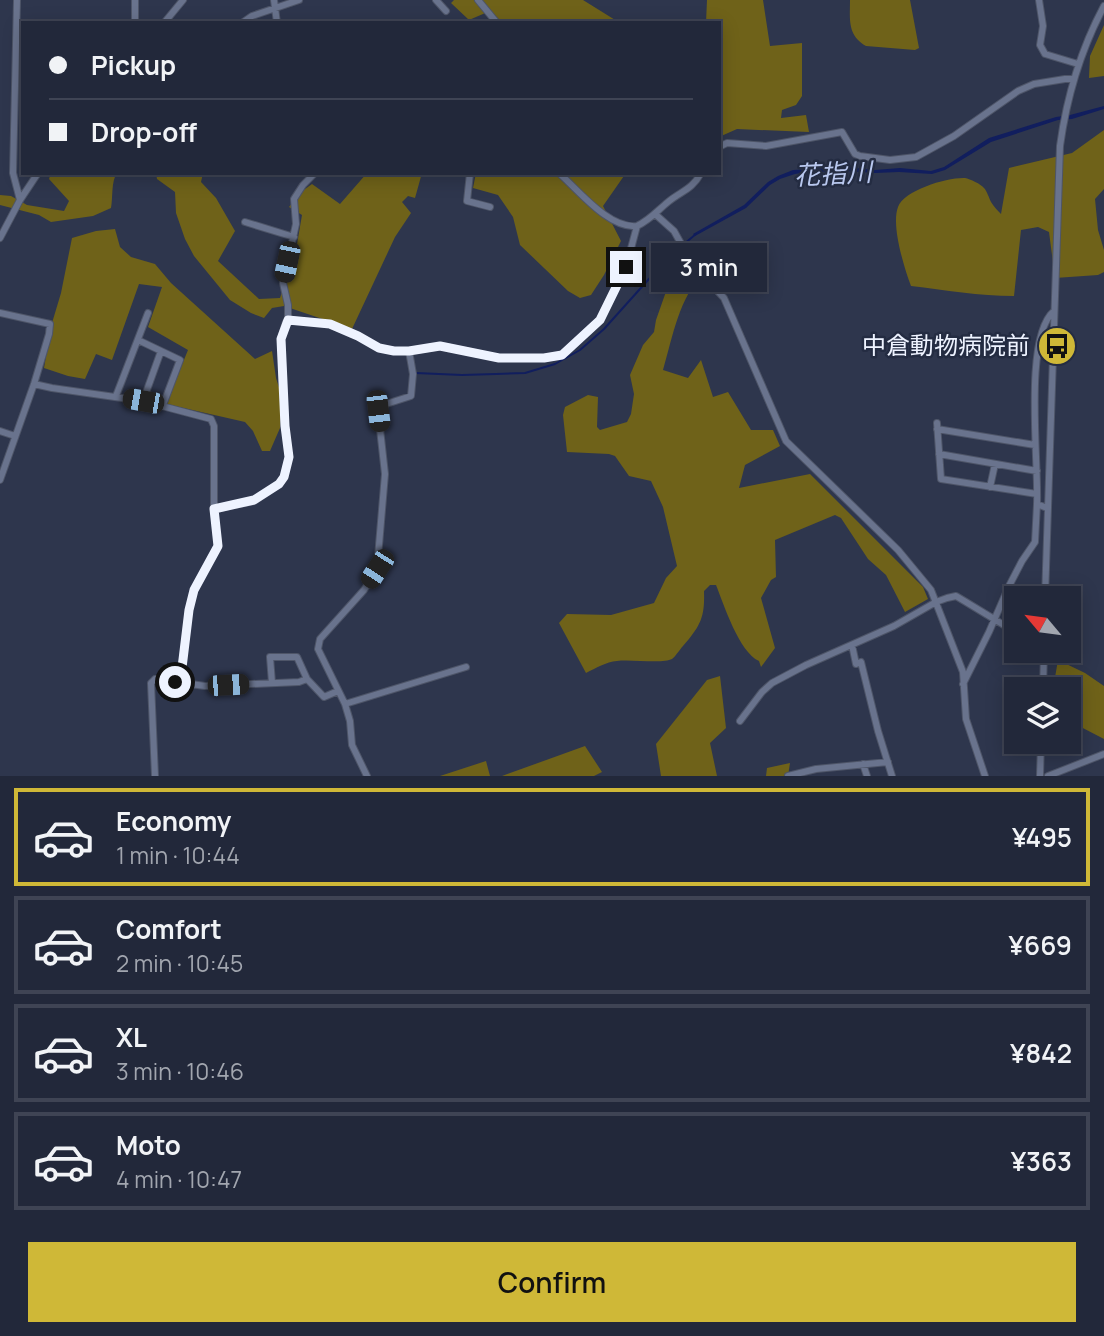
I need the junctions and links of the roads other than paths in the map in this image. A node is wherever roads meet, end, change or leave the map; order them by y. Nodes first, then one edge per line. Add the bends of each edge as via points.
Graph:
1 (17, 0) edge
2 (135, 0) edge
3 (183, 0) edge
4 (299, 0) edge
5 (436, 0) edge
6 (478, 0) edge
7 (1039, 0) edge
8 (274, 4) edge
9 (1104, 6) edge
10 (446, 11) dead end
11 (135, 21) edge
12 (166, 21) edge
13 (245, 21) edge
14 (495, 21) edge
15 (1078, 64) junction
16 (1073, 79) junction
17 (721, 146) edge
18 (37, 175) edge
19 (313, 175) edge
20 (470, 175) edge
21 (561, 175) edge
22 (700, 175) edge
23 (20, 200) junction
24 (489, 207) dead end
25 (656, 214) junction
26 (245, 222) dead end
27 (637, 226) junction
28 (294, 237) junction
29 (0, 238) edge
30 (1054, 311) junction
31 (0, 313) edge
32 (148, 313) dead end
33 (288, 320) junction
34 (138, 340) junction
35 (161, 351) junction
36 (409, 351) junction
37 (1053, 355) junction
38 (1037, 366) junction
39 (34, 384) junction
40 (116, 396) junction
41 (143, 401) junction
42 (163, 405) junction
43 (0, 431) edge
44 (15, 436) junction
45 (1035, 445) junction
46 (939, 454) junction
47 (995, 464) junction
48 (1037, 471) junction
49 (0, 480) edge
50 (990, 487) junction
51 (1037, 495) junction
52 (1037, 504) junction
53 (1047, 508) junction
54 (214, 509) junction
55 (1045, 586) edge
56 (936, 602) junction
57 (994, 620) junction
58 (1004, 626) edge
59 (852, 645) junction
60 (466, 667) dead end
61 (307, 679) junction
62 (178, 683) junction
63 (272, 683) junction
64 (964, 684) junction
65 (338, 691) junction
66 (345, 704) junction
67 (740, 721) dead end
68 (1041, 754) edge
69 (1104, 754) edge
70 (888, 762) junction
71 (863, 764) junction
72 (840, 767) junction
73 (816, 772) edge
74 (155, 776) edge
75 (367, 776) edge
76 (790, 776) edge
77 (842, 776) edge
78 (867, 776) edge
79 (892, 776) edge
80 (985, 776) edge
81 (1040, 776) edge
82 (1048, 776) edge

1 - 23 street via 13,173
2 - 11 street
3 - 12 street
4 - 8 street
5 - 10 street
6 - 14 street
7 - 15 street via 1045,54
8 - 13 street
9 - 15 street
15 - 16 street
16 - 17 street via 1018,91 916,157 860,156 842,132 766,146
16 - 30 street via 1060,146
18 - 23 street
19 - 28 street via 294,198
20 - 24 street via 467,201
21 - 27 street via 605,215
22 - 25 street
23 - 29 street
25 - 27 street
25 - 56 street via 724,298 786,441 898,550
26 - 28 street
27 - 36 street via 626,267 600,320 562,355 499,358 440,346
28 - 33 street via 283,283
30 - 37 street
30 - 38 street via 1044,325
31 - 39 street via 50,324
32 - 34 street
33 - 36 street via 330,324 379,348
33 - 54 street via 281,339 289,457 284,477 254,500
34 - 35 street
34 - 40 street
35 - 41 street
35 - 42 street via 180,360
36 - 65 street via 411,396 378,411 385,474 377,569 320,639 318,649
37 - 38 street
37 - 53 street
38 - 45 street
39 - 40 street
39 - 44 street
40 - 41 street
41 - 42 street
42 - 54 street via 213,421
43 - 44 street
44 - 49 street
45 - 46 street via 937,426
45 - 48 street
46 - 47 street
46 - 50 street via 941,479
47 - 48 street
47 - 50 street
48 - 51 street
50 - 51 street
51 - 52 street
52 - 53 street
52 - 57 street via 1035,542
53 - 55 street
54 - 62 street via 218,546 194,590
56 - 57 street via 956,596
56 - 59 street
56 - 64 street
57 - 58 street
57 - 64 street
59 - 67 street via 772,683
59 - 70 street via 856,664 861,662
60 - 66 street
61 - 63 street
61 - 63 street via 297,657 270,657
61 - 65 street via 324,698
62 - 63 street
62 - 74 street via 151,682
64 - 80 street via 966,719
65 - 66 street
66 - 75 street via 352,745
68 - 81 street
69 - 82 street
70 - 71 street
70 - 79 street
71 - 72 street
71 - 78 street
72 - 73 street
72 - 77 street
73 - 76 street

